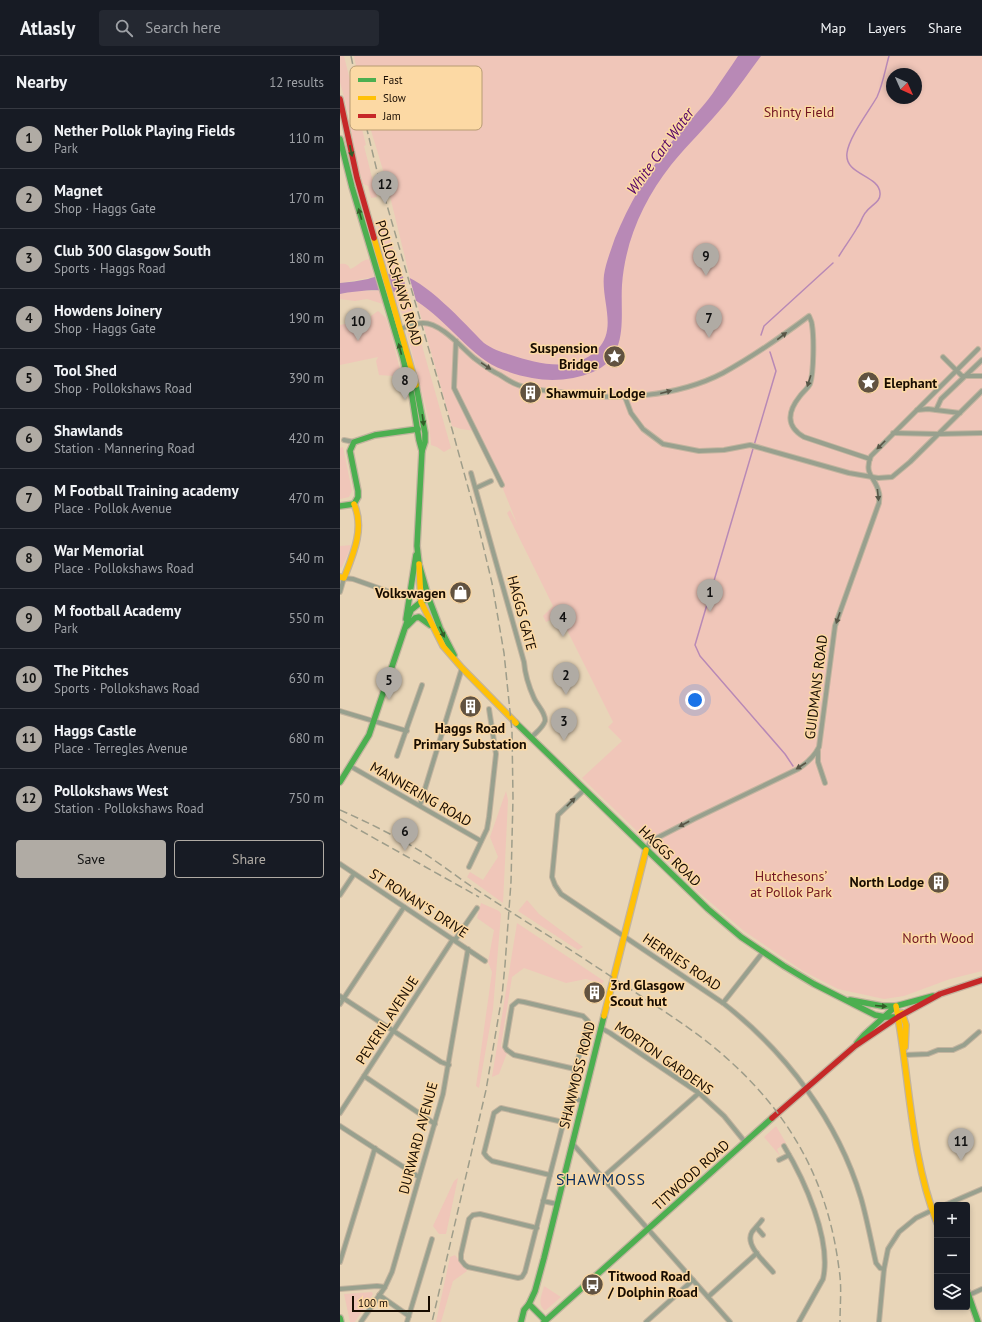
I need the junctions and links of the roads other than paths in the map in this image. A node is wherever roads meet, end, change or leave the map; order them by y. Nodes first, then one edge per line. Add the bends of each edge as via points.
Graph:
1 (340, 100) edge
2 (340, 139) edge
3 (378, 264) junction
4 (398, 329) junction
5 (456, 341) junction
6 (978, 349) dead end
7 (943, 357) dead end
8 (982, 360) edge
9 (957, 371) junction
10 (965, 376) junction
11 (982, 376) edge
12 (982, 391) edge
13 (625, 396) junction
14 (917, 410) junction
15 (936, 410) junction
16 (960, 413) junction
17 (418, 429) junction
18 (893, 433) junction
19 (982, 433) edge
20 (938, 434) junction
21 (344, 440) dead end
22 (354, 442) junction
23 (422, 451) junction
24 (870, 459) junction
25 (471, 474) dead end
26 (871, 477) junction
27 (491, 481) dead end
28 (502, 485) dead end
29 (476, 488) junction
30 (354, 504) junction
31 (340, 506) edge
32 (417, 546) junction
33 (419, 564) junction
34 (342, 578) edge
35 (387, 591) dead end
36 (340, 592) edge
37 (429, 599) junction
38 (421, 602) junction
39 (405, 628) junction
40 (433, 628) junction
41 (460, 665) junction
42 (422, 685) dead end
43 (489, 709) dead end
44 (340, 711) edge
45 (374, 722) junction
46 (407, 731) junction
47 (531, 738) junction
48 (819, 747) junction
49 (397, 756) dead end
50 (350, 766) junction
51 (340, 782) edge
52 (825, 783) dead end
53 (584, 790) junction
54 (420, 806) junction
55 (481, 841) junction
56 (646, 850) junction
57 (340, 864) edge
58 (468, 867) dead end
59 (354, 874) junction
60 (340, 895) edge
61 (404, 907) junction
62 (477, 908) dead end
63 (624, 937) junction
64 (454, 940) junction
65 (468, 949) junction
66 (763, 952) junction
67 (485, 961) dead end
68 (982, 980) edge
69 (940, 994) junction
70 (342, 997) edge
71 (838, 998) junction
72 (723, 1003) junction
73 (340, 1004) edge
74 (896, 1006) junction
75 (901, 1016) junction
76 (885, 1017) junction
77 (601, 1028) junction
78 (394, 1030) junction
79 (979, 1032) dead end
80 (855, 1046) junction
81 (904, 1055) junction
82 (449, 1065) junction
83 (576, 1070) junction
84 (364, 1076) junction
85 (806, 1089) junction
86 (699, 1093) junction
87 (570, 1097) junction
88 (582, 1101) junction
89 (340, 1113) edge
90 (563, 1122) junction
91 (436, 1124) junction
92 (340, 1126) edge
93 (745, 1142) junction
94 (572, 1143) junction
95 (784, 1146) dead end
96 (375, 1148) junction
97 (789, 1155) junction
98 (779, 1160) dead end
99 (550, 1175) junction
100 (419, 1177) junction
101 (602, 1178) junction
102 (982, 1189) edge
103 (543, 1201) junction
104 (951, 1202) edge
105 (556, 1204) junction
106 (934, 1209) edge
107 (762, 1220) dead end
108 (537, 1228) junction
109 (757, 1228) junction
110 (648, 1229) junction
111 (763, 1235) dead end
112 (432, 1239) dead end
113 (757, 1253) junction
114 (340, 1262) edge
115 (884, 1269) junction
116 (773, 1272) dead end
117 (693, 1280) junction
118 (385, 1287) junction
119 (340, 1289) edge
120 (982, 1289) edge
121 (970, 1292) edge
122 (380, 1295) junction
123 (708, 1298) junction
124 (970, 1299) edge
125 (529, 1304) junction
126 (409, 1316) junction
127 (340, 1318) edge
128 (341, 1322) edge
129 (361, 1322) edge
130 (407, 1322) edge
131 (521, 1322) edge
132 (545, 1322) edge
133 (646, 1322) edge
134 (730, 1322) edge
135 (799, 1322) edge
136 (879, 1322) edge
137 (978, 1322) edge

1 -> 3 main road, POLLOKSHAWS ROAD
3 -> 2 main road, POLLOKSHAWS ROAD via 360,214
3 - 4 main road, POLLOKSHAWS ROAD
4 - 5 street via 425,323
17 -> 4 main road, POLLOKSHAWS ROAD
4 -> 23 main road, POLLOKSHAWS ROAD via 422,408 425,433
5 -> 13 street via 474,358 519,386 580,395
5 - 28 street via 454,388
6 - 9 street
7 - 9 street
8 - 10 street
9 - 10 street
9 - 14 street
10 - 11 street
10 - 15 street via 941,399
12 - 16 street
13 -> 24 street via 663,393 693,385 722,373 772,343 809,316 812,323 810,385 795,402 790,414 791,424 795,431 804,437
13 - 26 street via 631,414 643,429 663,444 699,451 750,445
14 - 15 street
14 - 18 street
15 - 16 street
16 - 20 street
17 - 22 main road via 362,437
17 - 23 main road, POLLOKSHAWS ROAD
18 - 20 street
18 -> 24 street
19 - 20 street
20 - 26 street via 892,477
21 - 22 street
22 - 30 main road via 350,451 358,490
23 - 32 main road, POLLOKSHAWS ROAD
24 - 26 street, GUIDMANS ROAD via 868,466
25 - 29 street, HAGGS GATE
26 -> 48 street, GUIDMANS ROAD via 879,492 879,503 835,626
27 - 29 street
29 - 47 street, HAGGS GATE via 524,662 524,671 545,720
30 - 31 main road
30 - 34 main road via 359,511 357,536 354,553
32 - 33 main road, POLLOKSHAWS ROAD
32 - 39 main road
33 - 37 main road, POLLOKSHAWS ROAD
33 - 38 main road, HAGGS ROAD
34 - 35 street via 354,579
34 - 36 street
37 - 38 main road
37 -> 41 main road, HAGGS ROAD via 440,628
38 - 39 main road via 411,610
38 - 40 main road, HAGGS ROAD
39 - 40 main road via 419,617
39 - 45 main road
40 - 41 main road, HAGGS ROAD via 439,640
41 - 47 main road, HAGGS ROAD
41 - 54 street via 460,677
42 - 46 street
43 - 55 street via 496,754 487,829
44 - 45 street
45 - 46 street
45 - 50 main road
46 - 49 street
47 - 53 main road, HAGGS ROAD
48 - 52 street via 818,762
48 -> 56 street, GUIDMANS ROAD via 813,757 798,769 694,818 651,841
50 - 51 main road
50 - 54 street, MANNERING ROAD
53 - 56 main road, HAGGS ROAD
63 -> 53 street, HERRIES ROAD via 561,894 554,885 552,877 558,816
54 - 55 street, MANNERING ROAD
55 - 58 street
56 - 63 main road, SHAWMOSS ROAD
56 - 66 main road, HAGGS ROAD via 718,918
57 - 59 street, ST RONAN'S DRIVE
59 - 60 street
59 - 61 street, ST RONAN'S DRIVE
61 - 64 street, ST RONAN'S DRIVE
61 - 70 street
62 - 64 street, PEVERIL AVENUE
63 - 72 street, HERRIES ROAD
63 - 77 main road, SHAWMOSS ROAD
64 - 65 street, ST RONAN'S DRIVE
64 - 78 street, PEVERIL AVENUE
65 - 67 street, ST RONAN'S DRIVE
65 - 82 street, DURWARD AVENUE
66 - 71 main road, HAGGS ROAD
66 - 72 street
68 - 69 main road
69 - 74 main road
69 - 75 main road, TITWOOD ROAD
70 - 73 street
70 - 78 street
71 -> 74 main road via 868,1005
71 - 76 main road, HAGGS ROAD
72 - 85 street, HERRIES ROAD via 771,1046
74 - 75 main road
74 - 76 main road, TITWOOD ROAD
75 - 76 main road, HAGGS ROAD
75 - 80 main road, TITWOOD ROAD
75 - 81 main road
76 - 80 main road, TITWOOD ROAD
77 - 86 street, MORTON GARDENS
77 - 88 main road, SHAWMOSS ROAD
78 - 82 street
78 - 84 street, PEVERIL AVENUE
79 - 81 street via 954,1050
80 - 85 main road, TITWOOD ROAD
81 - 106 main road via 916,1154 921,1177
82 - 91 street, DURWARD AVENUE
83 - 83 street via 514,1055 507,1050 505,1047 512,1006 518,1001 585,1018 588,1026
83 - 87 street
84 - 89 street, PEVERIL AVENUE
84 - 91 street
85 - 93 main road, TITWOOD ROAD
85 - 115 street, HERRIES ROAD via 844,1153 861,1198 876,1263
86 - 93 street, MORTON GARDENS via 724,1116
86 - 101 street
87 - 88 street
87 - 90 street
88 - 94 main road, SHAWMOSS ROAD
90 - 99 street
90 - 99 street via 503,1107 494,1113 484,1152 492,1161
91 - 100 street, DURWARD AVENUE
92 - 96 street
93 - 110 main road, TITWOOD ROAD
94 - 101 street
94 - 105 main road, SHAWMOSS ROAD
95 - 97 street
96 - 100 street
96 - 114 street
97 - 98 street
97 - 135 street via 810,1200 821,1238 824,1263 822,1280
99 - 103 street
100 - 118 street, DURWARD AVENUE via 392,1272
101 - 110 street
102 - 104 street
103 - 105 street
103 - 108 street
105 - 125 main road, SHAWMOSS ROAD via 535,1291
106 - 115 street via 916,1218 899,1232 888,1249
107 - 109 street
108 - 108 street via 522,1277 468,1266 461,1260 469,1219 476,1214
109 - 111 street
109 - 113 street via 752,1231 750,1241
110 - 117 street
110 - 132 main road, TITWOOD ROAD
112 - 126 street
113 - 116 street
113 - 123 street
115 - 136 street
117 - 123 street
117 - 133 street
118 - 119 street
118 - 122 street, DURWARD AVENUE
120 - 121 street
122 - 126 street
122 - 129 street, DURWARD AVENUE
123 - 134 street
124 - 137 main road
125 - 131 main road, SHAWMOSS ROAD via 524,1310
125 - 132 main road
126 - 130 street
127 - 128 main road

